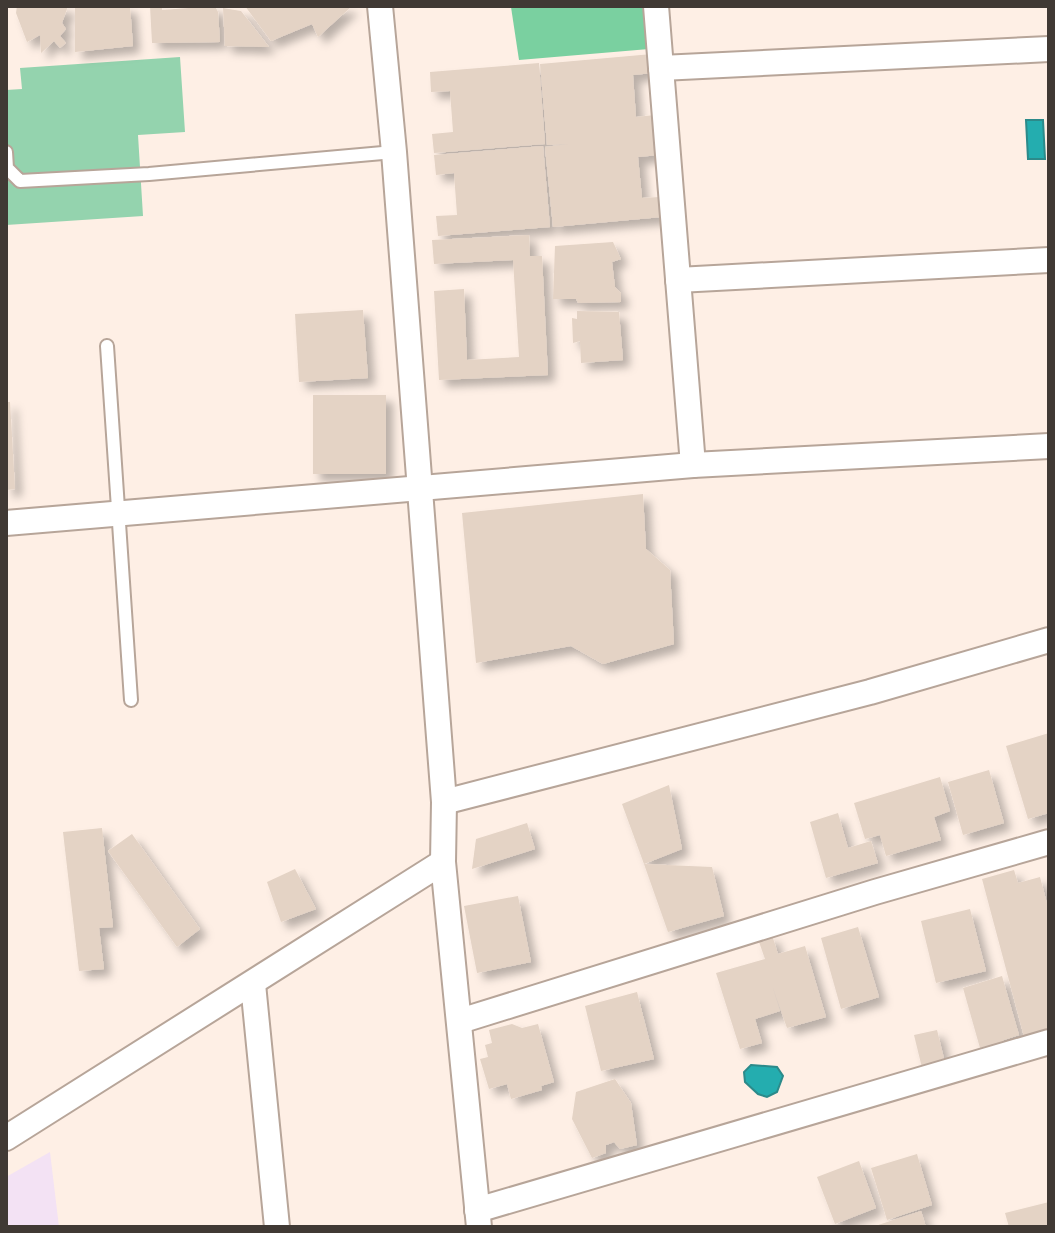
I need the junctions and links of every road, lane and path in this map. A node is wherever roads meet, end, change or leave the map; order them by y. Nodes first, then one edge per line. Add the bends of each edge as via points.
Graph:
1 (380, 6) edge
2 (656, 6) edge
3 (1049, 49) edge
4 (661, 68) junction
5 (6, 152) edge
6 (394, 152) junction
7 (1049, 260) edge
8 (678, 280) junction
9 (107, 346) dead end
10 (1049, 446) edge
11 (693, 465) junction
12 (421, 488) junction
13 (118, 512) junction
14 (6, 523) edge
15 (1049, 640) edge
16 (131, 700) dead end
17 (444, 802) junction
18 (1049, 842) edge
19 (443, 862) junction
20 (253, 984) junction
21 (460, 1021) junction
22 (1049, 1042) edge
23 (6, 1138) edge
24 (478, 1219) edge
25 (277, 1227) edge

1 - 6 street
2 - 4 street
3 - 4 street
4 - 8 street
5 - 6 lane via 7,168 20,181
6 - 12 street
7 - 8 street
8 - 11 street
9 - 13 lane
10 - 11 street
11 - 12 street
12 - 13 street
12 - 17 street
13 - 14 street
13 - 16 lane
15 - 17 street
17 - 19 street
18 - 21 street
19 - 20 street
19 - 21 street
20 - 23 street
20 - 25 street
21 - 24 street
22 - 24 street

